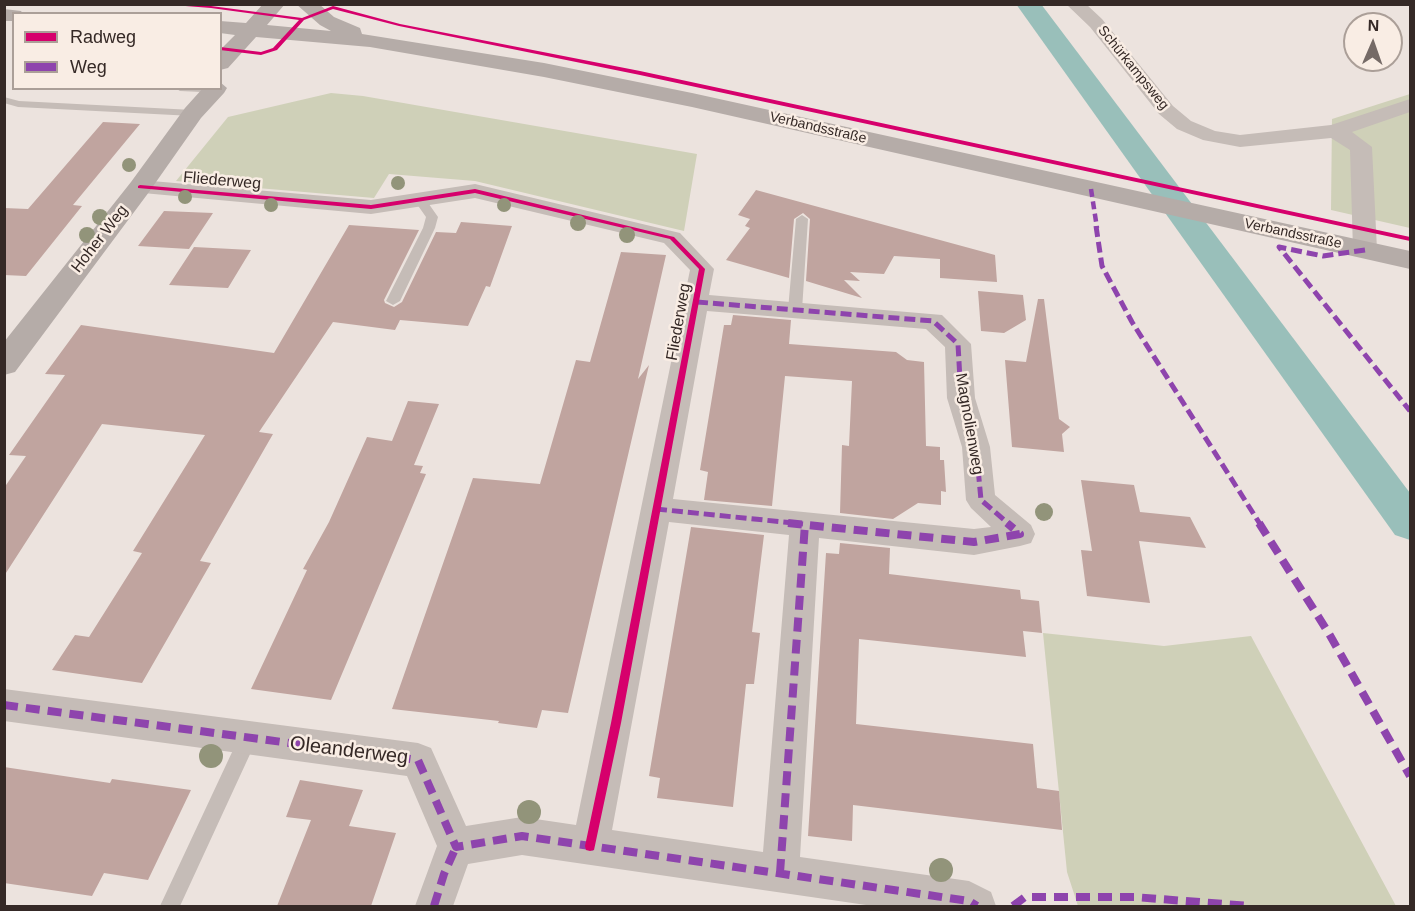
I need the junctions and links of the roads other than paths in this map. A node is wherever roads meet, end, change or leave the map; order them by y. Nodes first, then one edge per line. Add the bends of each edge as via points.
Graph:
1 (275, 4) edge
2 (306, 4) edge
3 (1075, 4) edge
4 (222, 27) edge
5 (252, 29) junction
6 (370, 41) junction
7 (222, 61) edge
8 (222, 72) edge
9 (202, 92) edge
10 (4, 100) edge
11 (1410, 105) edge
12 (1335, 131) junction
13 (140, 187) junction
14 (420, 200) junction
15 (802, 219) dead end
16 (1365, 250) junction
17 (1410, 260) edge
18 (393, 301) dead end
19 (697, 302) junction
20 (795, 309) junction
21 (4, 363) edge
22 (656, 509) junction
23 (805, 525) junction
24 (4, 705) edge
25 (248, 739) junction
26 (590, 846) junction
27 (456, 847) junction
28 (780, 873) junction
29 (170, 906) edge
30 (434, 906) edge
31 (977, 906) edge

1 - 5 main road, Hoher Weg
2 - 6 main road via 327,21
3 - 12 street, Schürkampsweg via 1096,23 1166,110 1184,125 1210,136 1240,141
4 - 5 main road, Verbandsstraße
5 - 6 main road, Verbandsstraße
5 - 7 main road, Hoher Weg
5 - 8 main road, Hoher Weg via 243,52
6 - 16 main road, Verbandsstraße via 681,98
9 - 10 lane via 18,104
9 - 13 main road, Hoher Weg
11 - 12 street, Schürkampsweg
12 - 16 street via 1361,147
13 - 14 street, Fliederweg via 371,207
13 - 21 main road, Hoher Weg
14 - 18 lane via 432,217
14 - 19 street, Fliederweg via 475,191 672,238 702,269
15 - 20 lane
16 - 17 main road, Verbandsstraße
19 - 20 street, Magnolienweg
19 - 22 street, Fliederweg
20 - 23 street, Magnolienweg via 933,321 958,344 962,398 976,447 981,500 1020,534 974,542
22 - 23 street, Magnolienweg
22 - 26 street, Fliederweg
23 - 28 street
24 - 25 street, Oleanderweg
25 - 27 street, Oleanderweg via 418,760
25 - 29 lane
26 - 27 street via 522,836
26 - 28 street
27 - 30 street
28 - 31 street via 969,901

